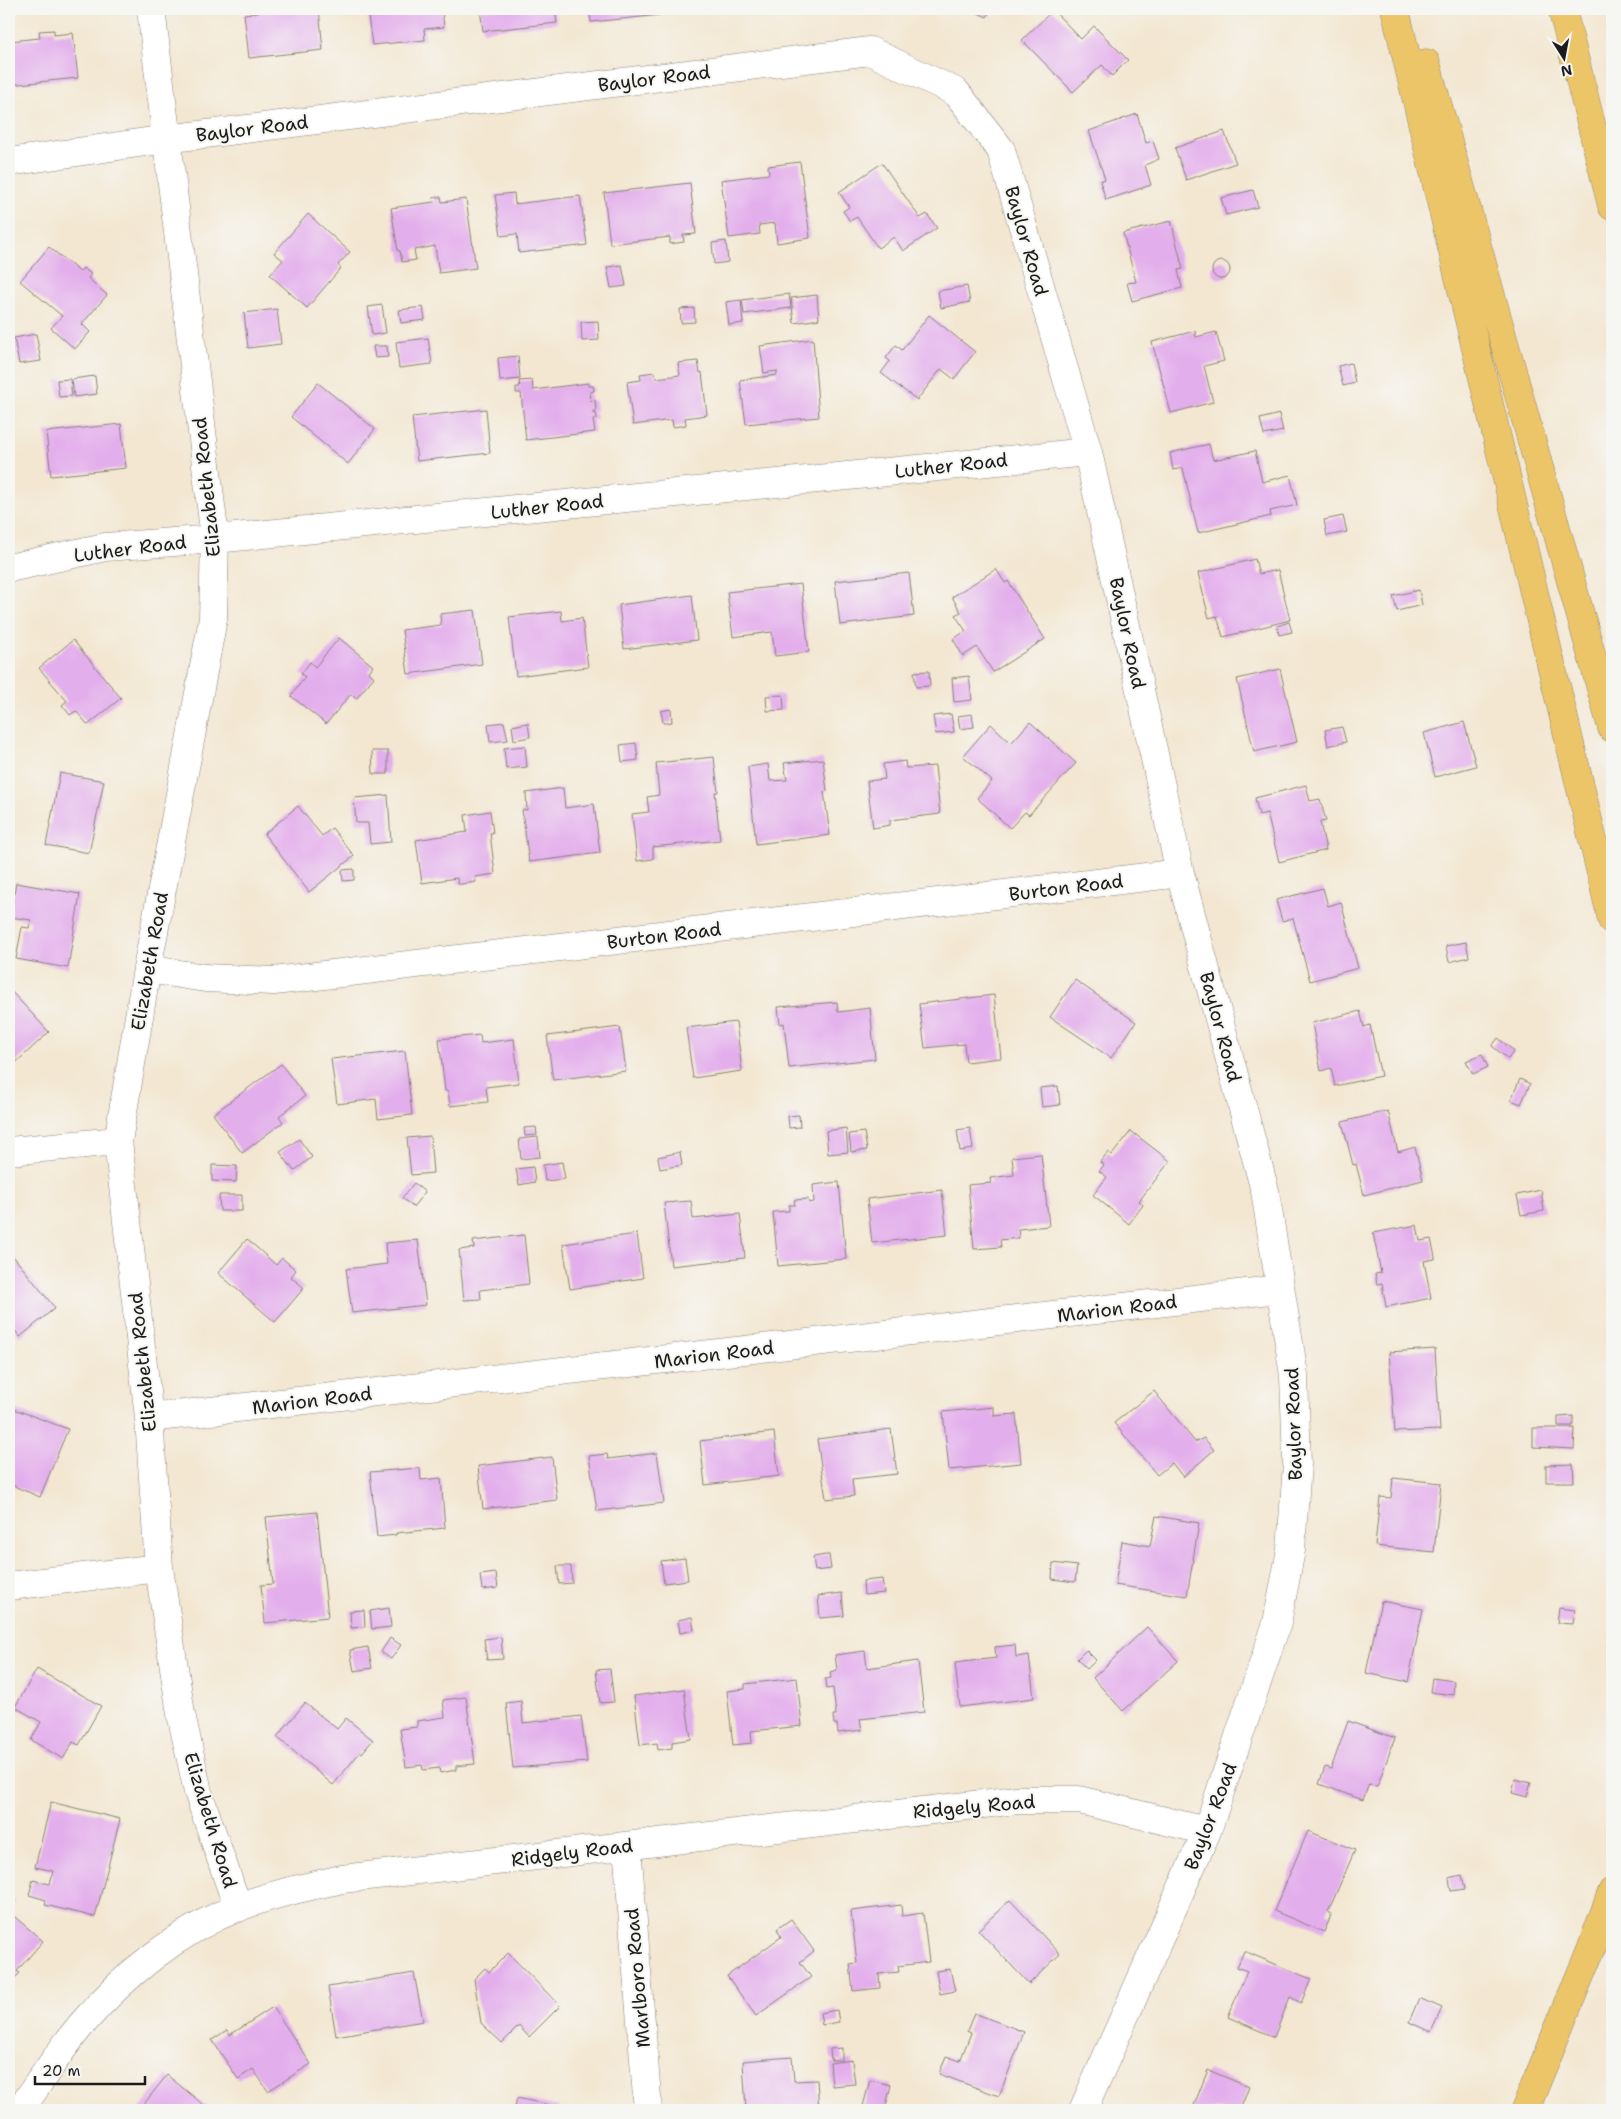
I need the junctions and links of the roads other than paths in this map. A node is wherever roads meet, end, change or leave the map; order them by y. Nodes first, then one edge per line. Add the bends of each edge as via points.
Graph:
1 (151, 9) edge
2 (1395, 9) edge
3 (1410, 9) edge
4 (1562, 9) edge
5 (1575, 61) junction
6 (166, 139) junction
7 (9, 162) edge
8 (1612, 178) edge
9 (1612, 206) edge
10 (1088, 452) junction
11 (215, 539) junction
12 (9, 568) edge
13 (1612, 728) edge
14 (1180, 873) junction
15 (1612, 920) edge
16 (147, 969) junction
17 (118, 1141) junction
18 (9, 1151) edge
19 (1280, 1289) junction
20 (149, 1418) junction
21 (160, 1568) junction
22 (9, 1586) edge
23 (1208, 1831) junction
24 (627, 1846) junction
25 (1612, 1892) edge
26 (238, 1908) junction
27 (20, 2110) edge
28 (648, 2110) edge
29 (1083, 2110) edge
30 (1524, 2110) edge

1 - 6 street, Elizabeth Road
2 - 15 highway
3 - 13 highway
4 - 5 highway
5 - 8 highway
5 - 9 highway
6 - 7 street, Baylor Road
6 - 10 street, Baylor Road via 870,51 956,92 1001,150
6 - 11 street, Elizabeth Road
10 - 11 street, Luther Road
10 - 14 street, Baylor Road
11 - 12 street, Luther Road via 105,547
11 - 16 street, Elizabeth Road via 213,619
14 - 16 street, Burton Road via 274,981 205,978
14 - 19 street, Baylor Road via 1265,1192
16 - 17 street, Elizabeth Road
17 - 18 street
17 - 20 street, Elizabeth Road
19 - 20 street, Marion Road
19 - 23 street, Baylor Road via 1294,1375 1297,1464 1292,1550 1277,1624
20 - 21 street, Elizabeth Road
21 - 22 street
21 - 26 street, Elizabeth Road via 181,1714 198,1792
23 - 24 street, Ridgely Road via 1080,1800 1017,1800
23 - 29 street, Baylor Road
24 - 26 street, Ridgely Road via 342,1879 289,1891
24 - 28 street, Marlboro Road
25 - 30 highway via 1592,1949
26 - 27 street, Ridgely Road via 186,1934 131,1974 82,2025

